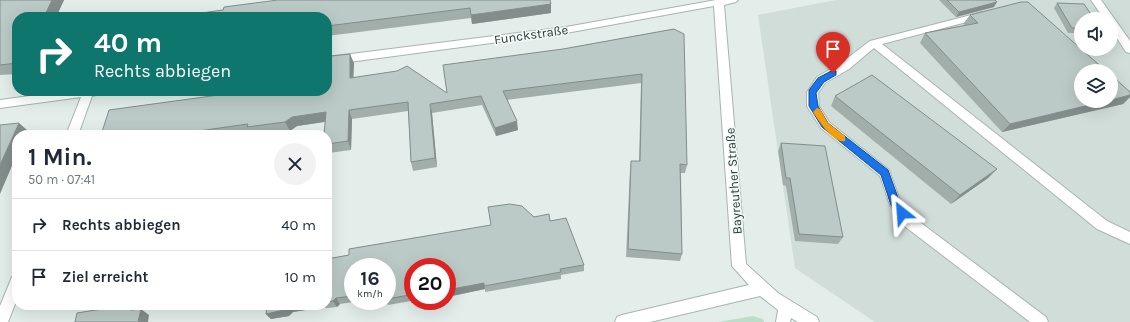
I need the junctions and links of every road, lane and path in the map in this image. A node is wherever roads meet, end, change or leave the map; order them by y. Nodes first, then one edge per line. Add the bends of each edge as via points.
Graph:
1 (733, 0) edge
2 (1096, 0) edge
3 (719, 3) junction
4 (994, 12) edge
5 (1104, 12) edge
6 (1118, 32) edge
7 (874, 43) junction
8 (1130, 49) edge
9 (332, 60) edge
10 (61, 96) edge
11 (90, 96) edge
12 (0, 104) edge
13 (74, 130) edge
14 (1130, 238) edge
15 (761, 289) junction
16 (12, 294) edge
17 (784, 315) edge
18 (1, 322) edge
19 (622, 322) edge
20 (812, 322) edge
21 (1041, 322) edge

1 - 3 street, Funckstraße
2 - 5 street
3 - 9 street, Funckstraße via 566,30
3 - 15 street, Bayreuther Straße via 740,266
4 - 7 street
6 - 8 street
7 - 14 street via 1102,225
7 - 21 street via 845,66 821,80 812,92 814,106 825,125 885,173 896,205 908,221
10 - 12 street
11 - 13 street
15 - 17 street, Bayreuther Straße
15 - 19 street
16 - 18 street
17 - 20 street, Bayreuther Straße

